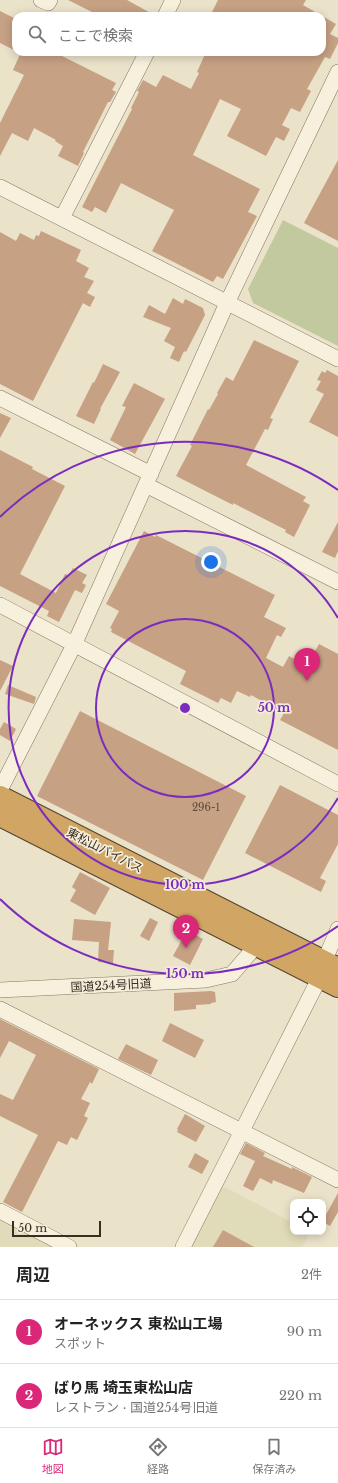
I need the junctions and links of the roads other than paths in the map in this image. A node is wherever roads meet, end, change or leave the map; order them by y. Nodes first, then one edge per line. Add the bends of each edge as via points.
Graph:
1 (41, 0) edge
2 (50, 0) edge
3 (173, 0) edge
4 (167, 12) edge
5 (144, 56) edge
6 (338, 72) edge
7 (0, 187) edge
8 (62, 218) junction
9 (227, 303) junction
10 (338, 359) edge
11 (0, 398) edge
12 (148, 480) junction
13 (338, 582) edge
14 (0, 606) edge
15 (74, 645) junction
16 (338, 784) edge
17 (0, 790) edge
18 (0, 796) edge
19 (0, 815) edge
20 (338, 929) edge
21 (256, 946) junction
22 (330, 974) edge
23 (0, 990) edge
24 (0, 1009) edge
25 (242, 1131) junction
26 (338, 1180) edge
27 (0, 1212) edge
28 (69, 1247) edge
29 (183, 1247) edge

1 - 2 street via 48,3
3 - 4 street
5 - 8 street
6 - 9 street
7 - 8 street
8 - 9 street
9 - 10 street
9 - 12 street
11 - 12 street
12 - 13 street
12 - 15 street
14 - 15 street
15 - 16 street
15 - 17 street
18 - 22 highway, 東松山バイパス
19 - 21 highway, 東松山バイパス
20 - 22 street
21 - 22 highway, 東松山バイパス
21 - 23 street, 国道254号旧道 via 232,974 206,980
22 - 25 street
24 - 25 street
25 - 26 street
25 - 29 street
27 - 28 street

